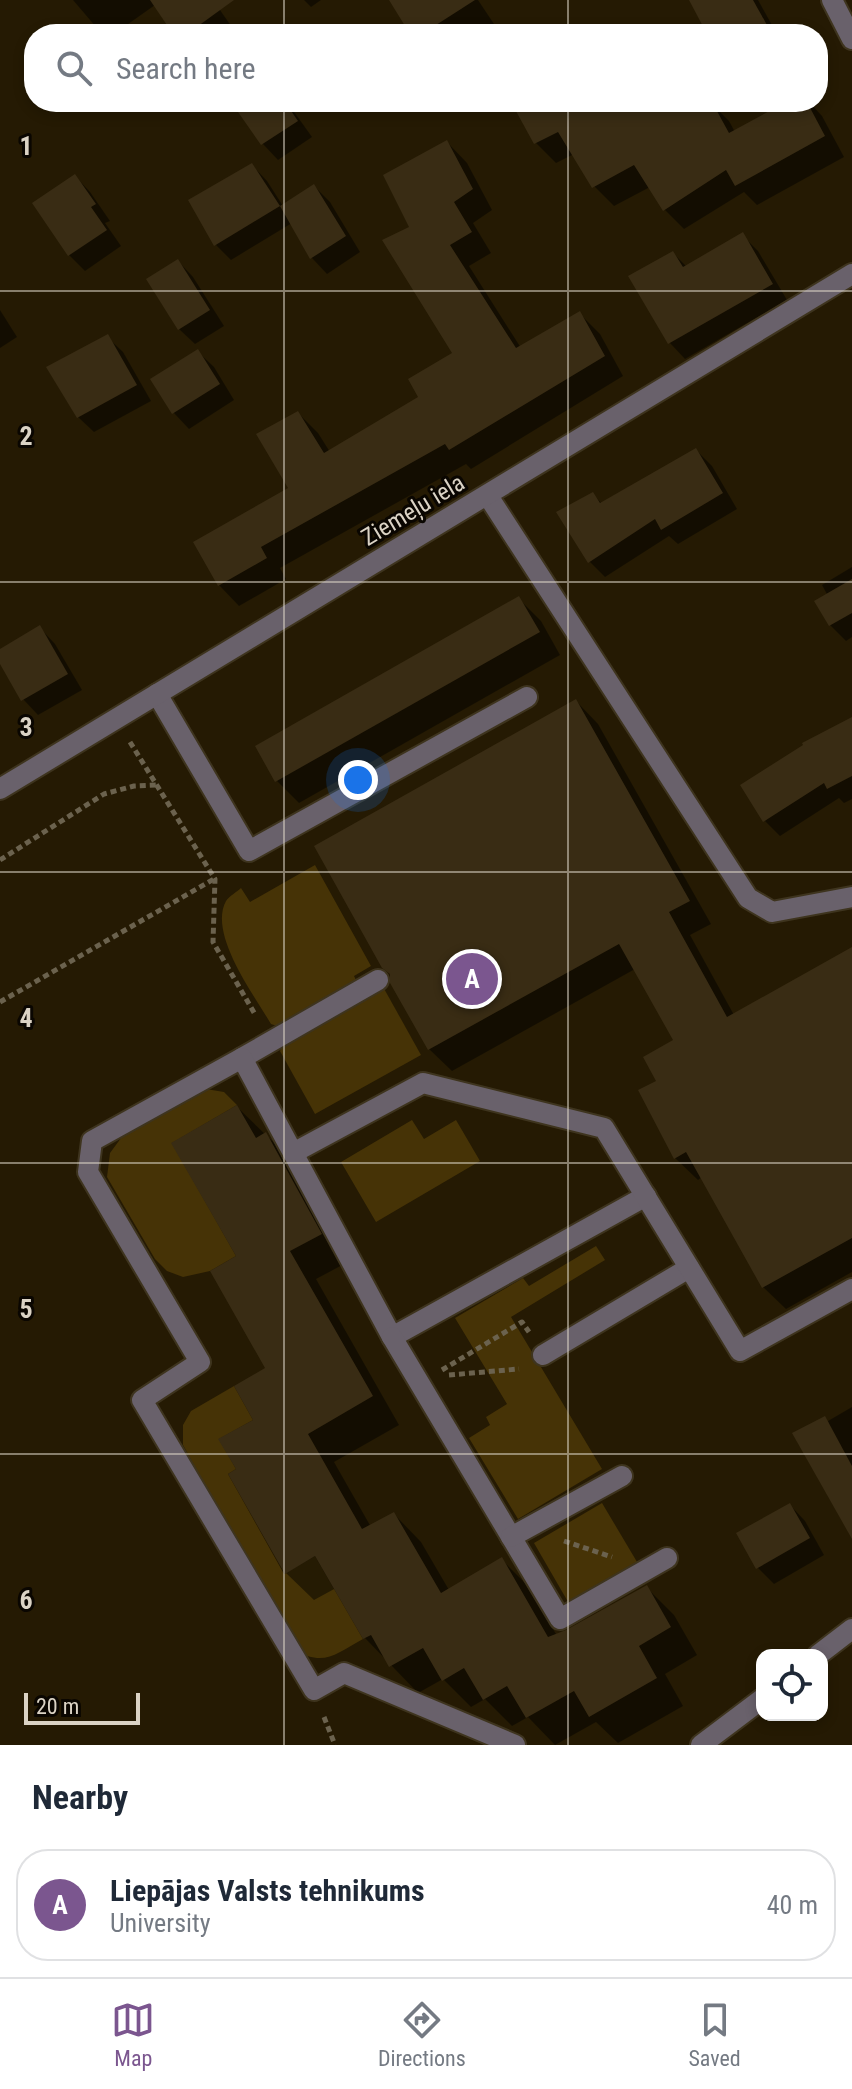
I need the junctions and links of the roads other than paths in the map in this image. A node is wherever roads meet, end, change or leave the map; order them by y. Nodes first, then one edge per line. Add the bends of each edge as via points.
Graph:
1 (832, 0) edge
2 (852, 39) edge
3 (852, 274) edge
4 (488, 496) junction
5 (157, 694) junction
6 (527, 697) dead end
7 (0, 789) edge
8 (852, 897) edge
9 (378, 980) dead end
10 (242, 1058) junction
11 (293, 1153) junction
12 (646, 1196) junction
13 (689, 1268) junction
14 (852, 1289) edge
15 (392, 1337) junction
16 (543, 1355) road end
17 (622, 1476) dead end
18 (520, 1533) junction
19 (667, 1558) dead end
20 (852, 1629) edge
21 (826, 1649) edge
22 (756, 1704) edge
23 (515, 1745) edge
24 (701, 1745) edge

1 - 2 street
3 - 4 street, Ziemeļu iela
4 - 5 street, Ziemeļu iela
4 - 8 street via 748,898 772,912
5 - 6 street via 249,851
5 - 7 street, Ziemeļu iela
9 - 10 street
10 - 11 street
10 - 23 street via 92,1141 88,1172 200,1362 142,1400 314,1690 344,1673
11 - 12 street via 423,1083 604,1128
11 - 15 street
12 - 13 street
12 - 15 street
13 - 14 street via 740,1351
13 - 16 street
15 - 18 street
17 - 18 street
18 - 19 street via 560,1619
20 - 21 street
22 - 24 street

